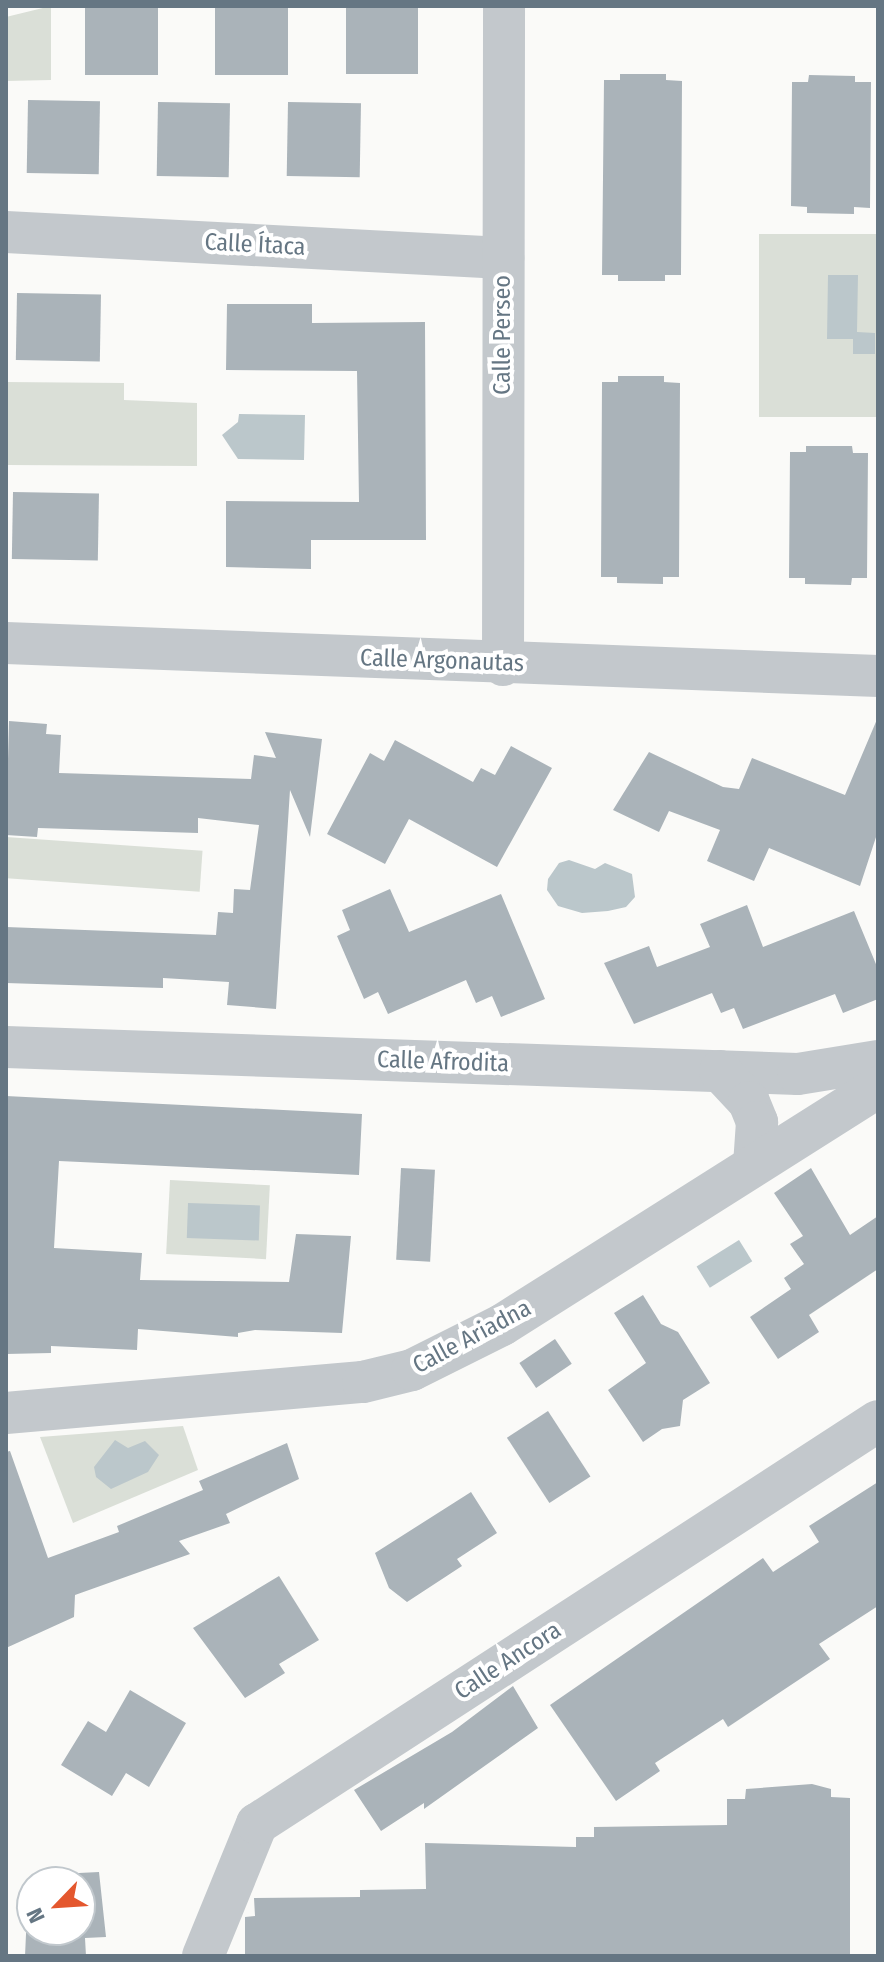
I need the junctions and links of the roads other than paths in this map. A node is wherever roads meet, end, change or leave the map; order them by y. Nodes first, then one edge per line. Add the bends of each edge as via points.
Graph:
1 (504, 6) edge
2 (6, 232) edge
3 (503, 258) junction
4 (6, 643) edge
5 (503, 665) junction
6 (878, 676) edge
7 (6, 1047) edge
8 (878, 1061) edge
9 (720, 1071) junction
10 (878, 1087) edge
11 (754, 1165) junction
12 (6, 1413) edge
13 (878, 1421) edge
14 (203, 1956) edge

1 - 3 street, Calle Perseo
2 - 3 street, Calle Ítaca
3 - 5 street, Calle Perseo
4 - 5 street, Calle Argonautas
5 - 6 street, Calle Argonautas
7 - 9 street, Calle Afrodita
8 - 9 street, Calle Afrodita via 798,1074
9 - 11 street via 749,1102 757,1122
10 - 11 street, Calle Ariadna
11 - 12 street, Calle Ariadna via 502,1325 412,1370 363,1382
13 - 14 street, Calle Ancora via 257,1824

